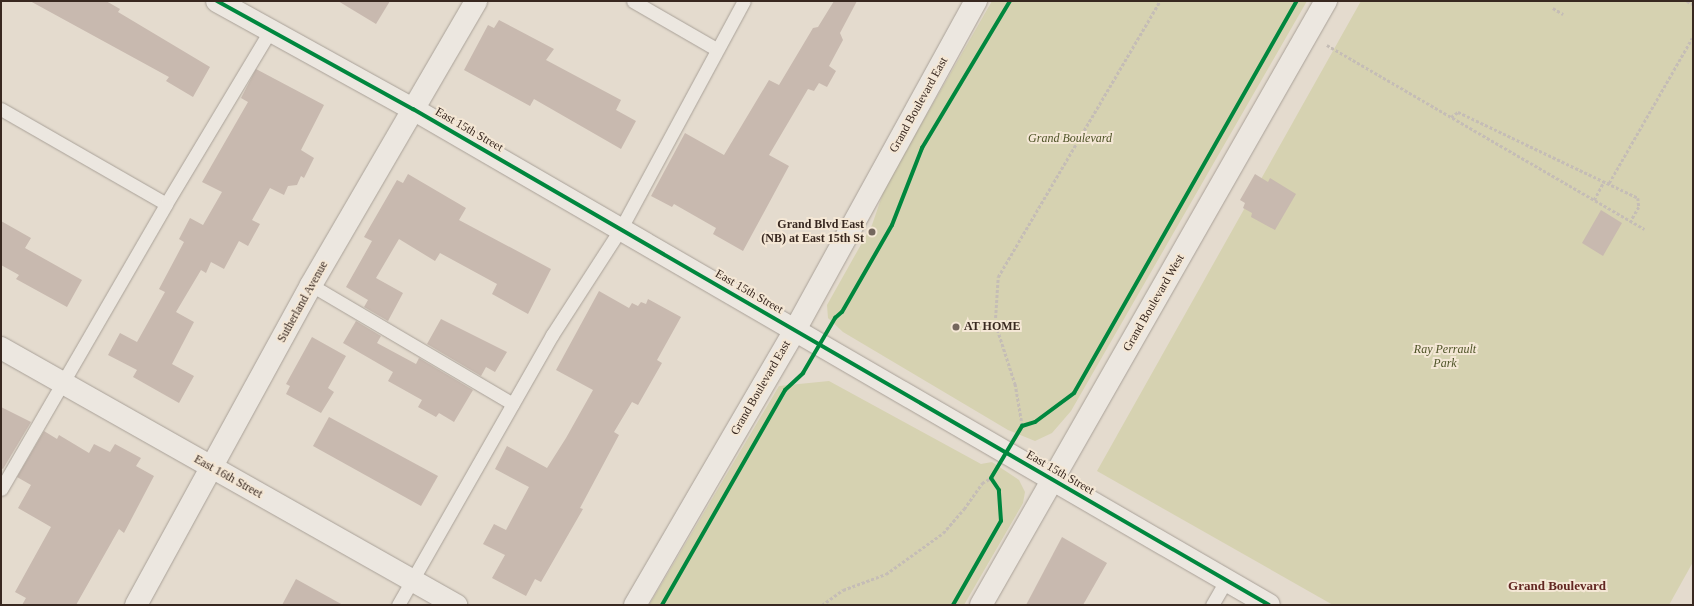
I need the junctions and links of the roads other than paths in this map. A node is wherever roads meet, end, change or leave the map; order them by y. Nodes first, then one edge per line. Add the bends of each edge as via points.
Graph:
1 (476, 1) edge
2 (633, 1) edge
3 (744, 1) edge
4 (976, 1) edge
5 (1326, 1) edge
6 (227, 4) edge
7 (270, 29) junction
8 (716, 48) junction
9 (1, 109) edge
10 (413, 109) junction
11 (166, 204) junction
12 (620, 230) junction
13 (312, 285) junction
14 (795, 330) junction
15 (1, 348) edge
16 (63, 383) junction
17 (513, 404) junction
18 (212, 469) junction
19 (1053, 480) junction
20 (1, 490) edge
21 (413, 581) junction
22 (1226, 581) junction
23 (136, 605) edge
24 (398, 605) edge
25 (456, 605) edge
26 (636, 605) edge
27 (982, 605) edge
28 (1212, 605) edge
29 (1269, 605) edge

1 - 10 street, Sutherland Avenue
2 - 8 lane
3 - 8 lane
4 - 14 street, Grand Boulevard East
5 - 19 street, Grand Boulevard West
6 - 7 street, East 15th Street
7 - 10 street, East 15th Street
7 - 11 lane
8 - 12 lane
9 - 11 lane
10 - 12 street, East 15th Street
10 - 13 street, Sutherland Avenue
11 - 16 lane
12 - 14 street, East 15th Street
12 - 17 lane via 552,334
13 - 17 lane
13 - 18 street, Sutherland Avenue
14 - 19 street, East 15th Street
14 - 26 street, Grand Boulevard East
15 - 16 street, East 16th Street
16 - 18 street, East 16th Street
16 - 20 lane
17 - 21 lane
18 - 21 street, East 16th Street
18 - 23 street, Sutherland Avenue
19 - 22 street, East 15th Street
19 - 27 street, Grand Boulevard West
21 - 24 lane
21 - 25 street, East 16th Street
22 - 28 lane
22 - 29 street, East 15th Street

